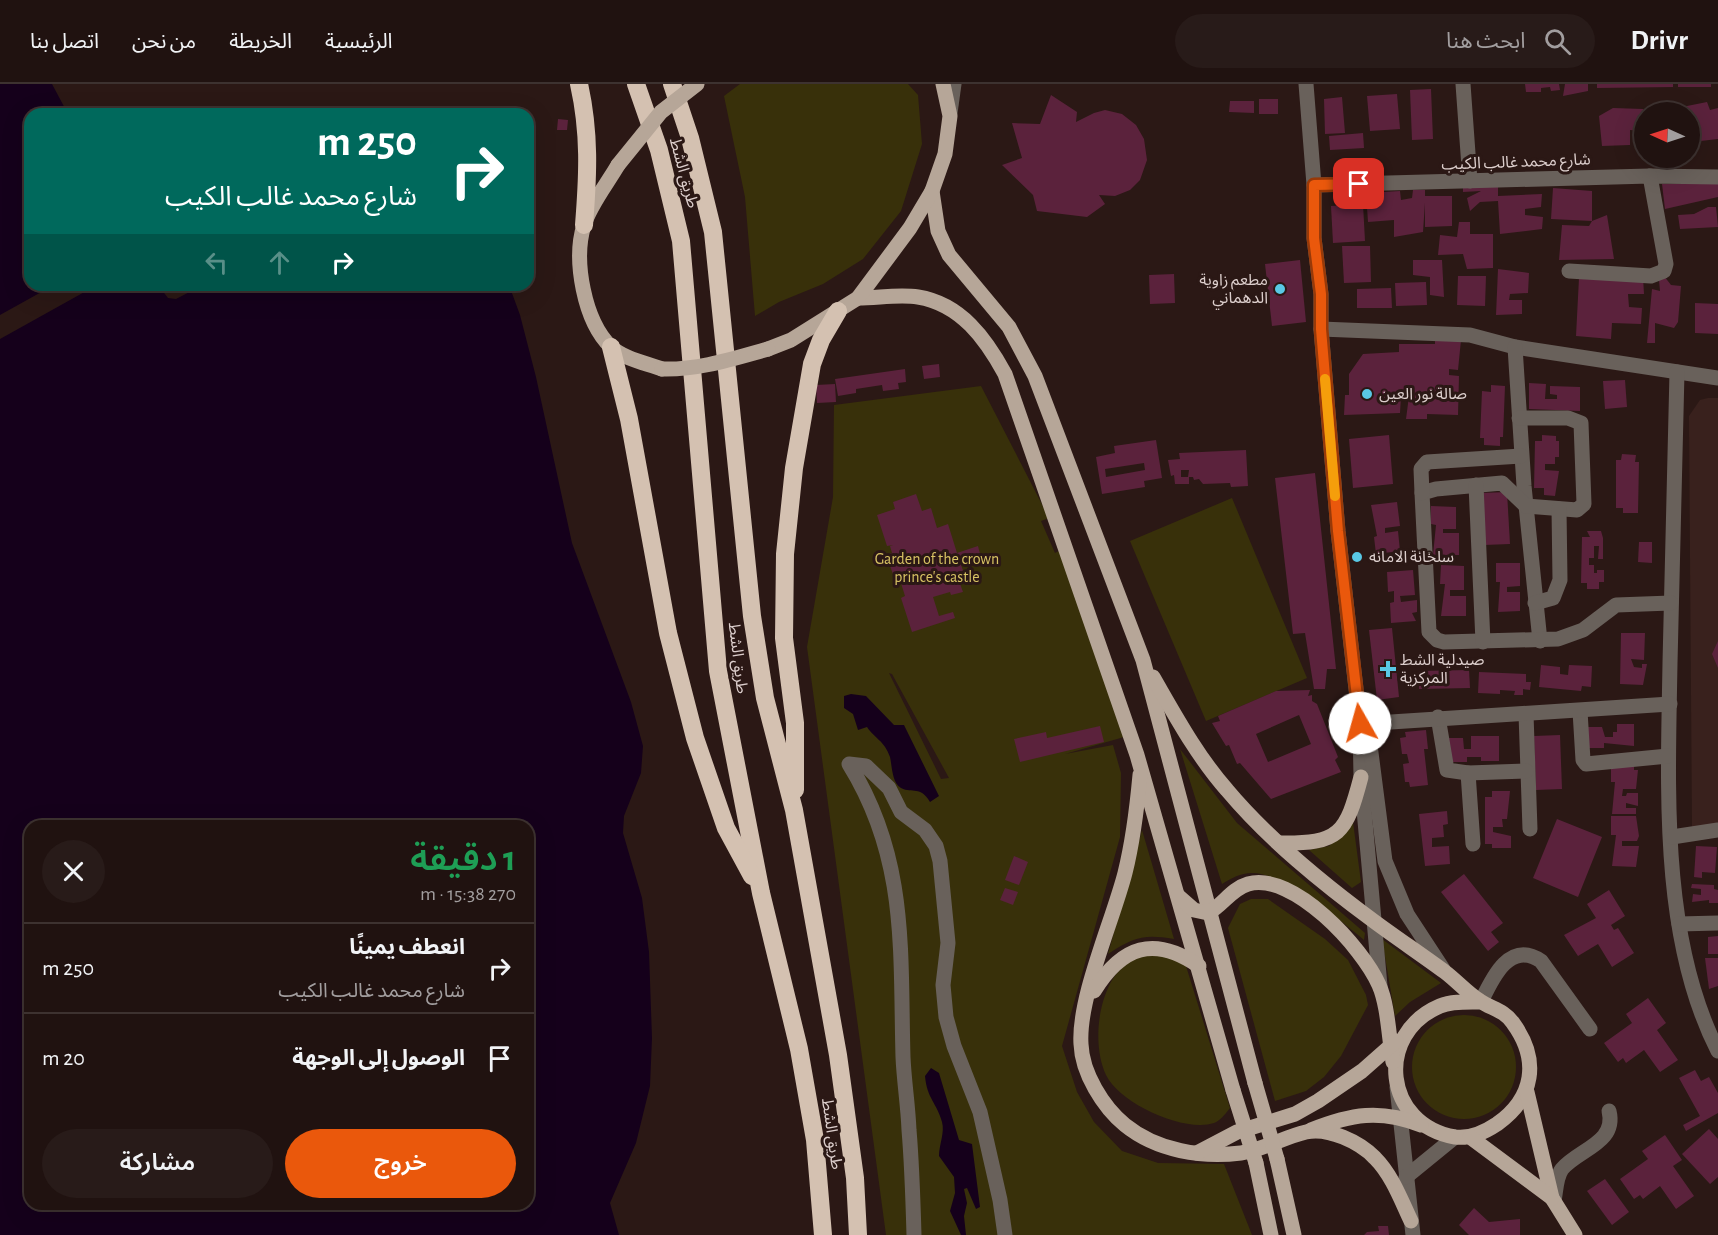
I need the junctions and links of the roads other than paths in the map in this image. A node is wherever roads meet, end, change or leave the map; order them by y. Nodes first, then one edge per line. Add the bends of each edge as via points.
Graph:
1 (579, 84) edge
2 (636, 84) edge
3 (672, 84) edge
4 (697, 84) edge
5 (943, 84) edge
6 (954, 84) edge
7 (1306, 84) edge
8 (1463, 84) edge
9 (950, 117) junction
10 (1650, 176) junction
11 (1718, 177) edge
12 (1470, 181) junction
13 (1314, 185) junction
14 (932, 191) junction
15 (584, 225) junction
16 (1569, 271) dead end
17 (858, 298) junction
18 (838, 311) junction
19 (1321, 329) junction
20 (611, 347) junction
21 (1515, 347) junction
22 (1677, 372) junction
23 (1718, 378) edge
24 (1520, 418) junction
25 (1521, 456) junction
26 (1476, 485) junction
27 (1422, 493) junction
28 (1526, 506) junction
29 (1559, 509) junction
30 (1535, 603) junction
31 (1671, 603) junction
32 (1540, 641) junction
33 (1483, 642) junction
34 (1143, 660) junction
35 (1670, 704) junction
36 (1580, 711) junction
37 (1526, 714) junction
38 (1438, 717) junction
39 (1360, 723) junction
40 (1668, 756) junction
41 (1141, 767) junction
42 (1526, 771) junction
43 (1468, 772) junction
44 (1361, 777) junction
45 (794, 810) junction
46 (1530, 829) dead end
47 (1718, 830) edge
48 (1672, 837) junction
49 (1278, 843) junction
50 (1473, 844) dead end
51 (761, 893) junction
52 (1178, 896) junction
53 (1208, 913) junction
54 (1373, 921) junction
55 (1718, 923) edge
56 (1678, 924) junction
57 (1199, 966) junction
58 (1446, 974) junction
59 (1381, 988) junction
60 (1480, 1002) junction
61 (1086, 1004) junction
62 (1590, 1029) dead end
63 (1712, 1029) edge
64 (1407, 1032) junction
65 (1390, 1046) junction
66 (1718, 1051) edge
67 (1395, 1068) junction
68 (1397, 1087) junction
69 (1527, 1092) junction
70 (1609, 1111) dead end
71 (1399, 1117) junction
72 (1431, 1130) junction
73 (1308, 1131) junction
74 (1463, 1137) junction
75 (1194, 1154) junction
76 (1406, 1177) junction
77 (1553, 1199) junction
78 (1412, 1228) edge
79 (823, 1235) edge
80 (858, 1235) edge
81 (914, 1235) edge
82 (1005, 1235) edge
83 (1271, 1235) edge
84 (1294, 1235) edge
85 (1575, 1235) edge

1 - 15 highway via 587,119
2 - 51 highway, طريق الشط via 659,150 681,241 718,671
3 - 45 highway, طريق الشط via 713,232 752,616 765,698
4 - 15 main road, bridge via 661,112 637,139
5 - 9 main road
6 - 9 street
7 - 13 street
8 - 12 street
9 - 14 main road via 945,154
10 - 11 street, شارع محمد غالب الكيب
10 - 12 street, شارع محمد غالب الكيب
10 - 16 street via 1664,271 1651,276
12 - 13 street, شارع محمد غالب الكيب
13 - 19 street
14 - 17 main road
14 - 34 main road via 938,231 949,255 1009,327 1035,376
15 - 20 main road via 580,272 583,290 587,306
17 - 18 main road
17 - 41 main road via 905,296 935,302 982,335 1005,374
18 - 20 main road, bridge via 791,340 716,364 662,369
18 - 45 highway via 812,364 794,468 785,554 784,638 795,723
19 - 21 street via 1470,335
19 - 39 street
20 - 51 highway via 630,419 668,633 695,738 726,828
21 - 22 street
21 - 24 street
22 - 23 street
22 - 31 street
24 - 25 street
24 - 29 street via 1568,418 1581,423 1584,504 1577,510
25 - 27 street via 1427,462 1421,469
25 - 28 street
26 - 27 street
26 - 28 street via 1502,483
26 - 33 street
27 - 33 street via 1428,632 1444,642
28 - 29 street
28 - 30 street
29 - 30 street via 1560,580 1553,598
30 - 32 street
31 - 32 street via 1616,605 1583,630
31 - 35 street
32 - 33 street
34 - 49 main road via 1188,737 1226,790
34 - 53 main road
35 - 36 street
35 - 40 street
36 - 37 street
36 - 40 street via 1583,760 1587,765
37 - 38 street
37 - 42 street
38 - 39 street
38 - 43 street via 1448,770
39 - 44 street
39 - 58 street via 1370,745 1391,881 1407,914
40 - 48 street
41 - 52 main road
41 - 61 main road via 1125,872
42 - 43 street
42 - 46 street
43 - 50 street
44 - 49 main road via 1351,817 1330,838 1316,843
44 - 54 street
45 - 80 highway, طريق الشط via 838,1055 855,1178
47 - 48 street
48 - 56 street
49 - 54 main road
51 - 79 highway, طريق الشط via 799,1049 815,1140
52 - 53 main road via 1194,910
52 - 57 main road
53 - 59 main road via 1248,884 1278,885 1339,928 1363,956
53 - 84 main road, bridge via 1277,1159
54 - 58 main road
54 - 59 street
55 - 56 street
56 - 63 street via 1690,982
57 - 61 main road via 1168,948 1139,950 1117,963
57 - 83 main road, bridge via 1256,1163
58 - 60 main road
59 - 65 main road
60 - 62 street via 1498,968 1515,958 1534,957 1541,961
60 - 64 main road via 1442,1006 1419,1018
60 - 69 main road via 1502,1011 1524,1040 1530,1068
61 - 75 main road via 1082,1056 1106,1104 1136,1132
63 - 66 street
64 - 65 main road
64 - 67 main road
65 - 67 main road
65 - 75 main road via 1341,1086 1295,1114 1238,1132
67 - 68 main road
68 - 71 street
68 - 72 main road via 1407,1106
69 - 74 main road via 1512,1114 1490,1129
69 - 77 main road
70 - 77 street via 1609,1132 1560,1171
71 - 72 main road
71 - 73 main road via 1358,1116
71 - 76 street
72 - 74 main road
73 - 75 main road via 1242,1153
73 - 78 main road via 1339,1136 1363,1146 1391,1180
74 - 76 street
74 - 77 main road
76 - 78 street
77 - 85 main road
81 - 82 street via 903,1059 902,945 896,898 885,844 869,797 849,764 866,766 889,788 901,812 925,830 936,846 948,943 943,986 946,1017 980,1113

